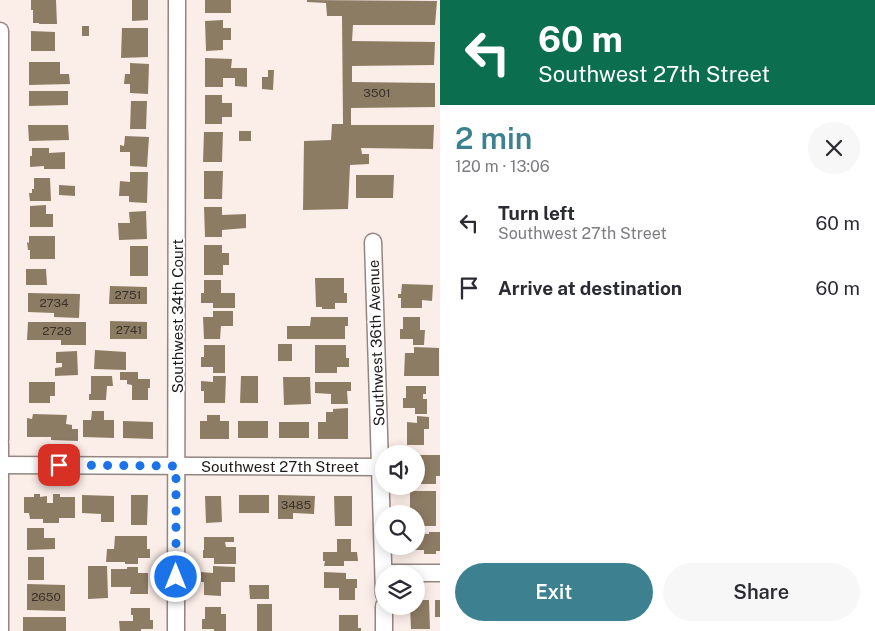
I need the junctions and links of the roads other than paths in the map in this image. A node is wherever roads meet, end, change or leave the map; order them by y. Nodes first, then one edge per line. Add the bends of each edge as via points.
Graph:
1 (177, 0) edge
2 (0, 31) edge
3 (373, 242) dead end
4 (0, 245) edge
5 (0, 440) edge
6 (0, 444) edge
7 (379, 445) edge
8 (0, 465) edge
9 (176, 466) junction
10 (375, 466) edge
11 (381, 495) edge
12 (384, 565) edge
13 (425, 573) edge
14 (440, 573) edge
15 (384, 615) edge
16 (0, 631) edge
17 (176, 631) edge
18 (384, 631) edge

1 - 9 street, Southwest 34th Court
2 - 4 street
3 - 7 street, Southwest 36th Avenue
4 - 5 street
6 - 8 street
8 - 9 street, Southwest 27th Street
8 - 16 street
9 - 10 street, Southwest 27th Street
9 - 17 street, Southwest 34th Court
11 - 12 street, Southwest 36th Avenue
13 - 14 street
15 - 18 street

